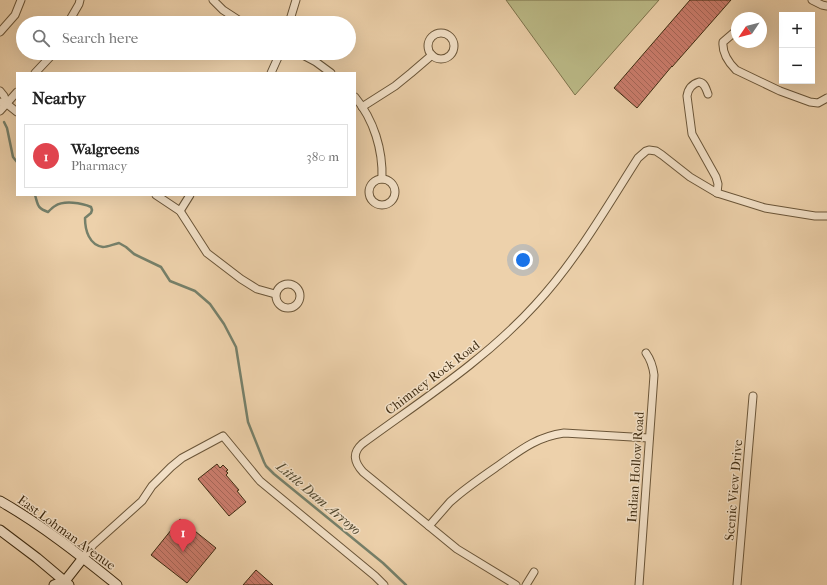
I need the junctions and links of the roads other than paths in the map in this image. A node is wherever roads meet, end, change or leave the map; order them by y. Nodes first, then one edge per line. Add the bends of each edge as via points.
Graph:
1 (21, 0) edge
2 (80, 0) edge
3 (213, 0) edge
4 (296, 0) edge
5 (812, 0) edge
6 (827, 6) edge
7 (72, 16) edge
8 (232, 16) edge
9 (291, 16) edge
10 (0, 32) edge
11 (731, 35) edge
12 (432, 55) dead end
13 (47, 60) edge
14 (277, 60) edge
15 (312, 60) edge
16 (36, 72) edge
17 (271, 72) edge
18 (331, 72) edge
19 (0, 92) edge
20 (16, 93) edge
21 (708, 94) dead end
22 (356, 98) edge
23 (827, 98) edge
24 (3, 103) edge
25 (362, 107) junction
26 (0, 111) edge
27 (16, 111) edge
28 (382, 179) dead end
29 (717, 193) junction
30 (158, 196) edge
31 (189, 196) edge
32 (180, 211) junction
33 (827, 216) edge
34 (275, 294) dead end
35 (646, 353) dead end
36 (753, 396) dead end
37 (649, 438) junction
38 (0, 501) edge
39 (429, 526) junction
40 (0, 530) edge
41 (82, 558) junction
42 (534, 572) dead end
43 (66, 584) edge
44 (54, 585) edge
45 (117, 585) edge
46 (384, 585) edge
47 (516, 585) edge
48 (526, 585) edge
49 (639, 585) edge
50 (738, 585) edge

1 - 10 street via 16,15
2 - 7 street
3 - 8 street
4 - 9 street
5 - 6 street
11 - 23 street via 723,42 723,47 730,64 736,70 810,102 818,103
12 - 25 street via 395,86
13 - 16 street
14 - 17 street
15 - 18 street
19 - 24 street via 4,96
20 - 24 street
21 - 29 street via 699,82 691,87 687,96 692,134 716,177
22 - 25 street
24 - 26 street
24 - 27 street
25 - 28 street via 378,144
29 - 33 street via 765,208
29 - 39 street, Chimney Rock Road via 690,177 659,153 649,150 643,153 568,265 522,320 468,367 358,448 356,460 360,469
30 - 32 street
31 - 32 street
32 - 34 street via 207,253 257,289
35 - 37 street, Indian Hollow Road via 654,371
36 - 50 street, Scenic View Drive
37 - 39 street via 564,433 540,438 457,496
37 - 49 street, Indian Hollow Road
38 - 41 main road, East Lohman Avenue via 43,528
39 - 47 street, Chimney Rock Road via 457,549
40 - 43 main road
41 - 43 main road
41 - 45 main road, East Lohman Avenue
41 - 46 street via 142,501 152,486 182,458 223,436 260,481
42 - 48 street
43 - 44 main road

